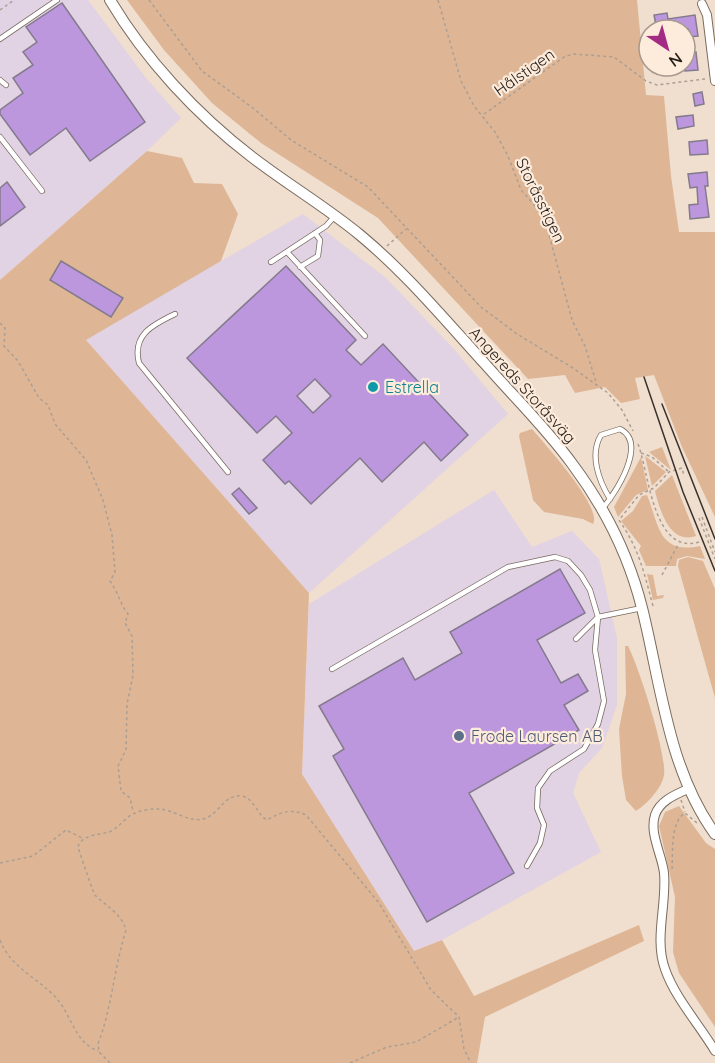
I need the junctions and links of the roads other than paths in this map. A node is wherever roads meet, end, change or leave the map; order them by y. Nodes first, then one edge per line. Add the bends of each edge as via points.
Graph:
1 (57, 0) edge
2 (110, 0) edge
3 (702, 4) dead end
4 (0, 39) edge
5 (0, 80) edge
6 (715, 80) edge
7 (6, 85) dead end
8 (0, 137) edge
9 (42, 191) dead end
10 (335, 216) junction
11 (315, 233) junction
12 (287, 252) junction
13 (271, 262) dead end
14 (300, 267) junction
15 (175, 314) dead end
16 (365, 336) dead end
17 (228, 472) dead end
18 (610, 499) junction
19 (602, 508) junction
20 (648, 607) junction
21 (598, 617) junction
22 (576, 639) dead end
23 (332, 669) dead end
24 (690, 788) junction
25 (715, 834) edge
26 (527, 866) dead end
27 (715, 1050) edge

1 - 4 lane
2 - 10 street, Angereds Storåsväg via 153,60 208,118 250,156
3 - 6 street via 707,15
5 - 7 lane
8 - 9 lane
10 - 11 lane
10 - 19 street, Angereds Storåsväg via 411,283 549,434
11 - 12 lane
11 - 14 lane via 320,240 318,256
12 - 13 lane
12 - 14 lane
14 - 16 lane
15 - 17 lane via 155,324 138,340 139,363
18 - 18 lane via 601,480 595,448 601,435 620,429 631,438 633,450
18 - 19 lane
19 - 20 street, Angereds Storåsväg
20 - 21 lane
20 - 24 street, Angereds Storåsväg via 669,730
21 - 22 lane
21 - 23 lane via 581,575 568,561 555,557 508,567
21 - 26 lane via 595,650 604,701 598,724 584,749 550,771 538,788 537,808 544,825 540,843
24 - 25 street, Angereds Storåsväg
24 - 27 street via 659,807 653,823 664,874 663,958 674,987

